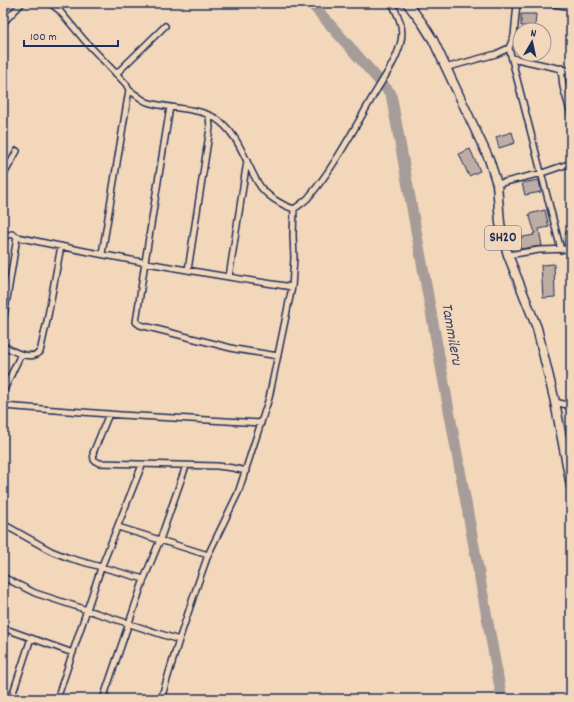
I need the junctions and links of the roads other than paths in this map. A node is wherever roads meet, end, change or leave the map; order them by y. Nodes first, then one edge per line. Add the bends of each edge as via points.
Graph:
1 (22, 3) edge
2 (50, 3) edge
3 (392, 3) edge
4 (407, 3) edge
5 (517, 3) edge
6 (548, 3) edge
7 (571, 7) edge
8 (3, 23) edge
9 (165, 26) dead end
10 (509, 48) junction
11 (512, 58) edge
12 (513, 62) edge
13 (532, 62) edge
14 (445, 68) junction
15 (561, 68) junction
16 (571, 71) edge
17 (116, 74) junction
18 (129, 90) junction
19 (170, 107) junction
20 (571, 115) edge
21 (209, 116) junction
22 (17, 151) dead end
23 (247, 160) junction
24 (571, 163) edge
25 (542, 173) junction
26 (3, 176) edge
27 (496, 184) junction
28 (294, 209) junction
29 (17, 237) junction
30 (3, 240) edge
31 (61, 246) junction
32 (561, 250) junction
33 (571, 250) edge
34 (102, 254) junction
35 (508, 255) junction
36 (144, 262) junction
37 (188, 270) junction
38 (229, 277) junction
39 (292, 287) junction
40 (3, 323) edge
41 (3, 345) edge
42 (21, 354) junction
43 (278, 356) junction
44 (3, 392) edge
45 (555, 402) junction
46 (3, 406) edge
47 (571, 406) edge
48 (109, 414) junction
49 (261, 423) junction
50 (142, 465) junction
51 (186, 466) junction
52 (246, 471) junction
53 (571, 486) edge
54 (3, 524) edge
55 (118, 527) junction
56 (160, 540) junction
57 (208, 555) junction
58 (101, 568) junction
59 (3, 577) edge
60 (144, 579) junction
61 (86, 610) junction
62 (128, 623) junction
63 (3, 628) edge
64 (31, 638) junction
65 (179, 640) junction
66 (73, 653) junction
67 (11, 699) edge
68 (57, 699) edge
69 (103, 699) edge
70 (162, 699) edge

1 - 8 street
2 - 17 street
3 - 28 street via 402,30 396,55 317,187
4 - 14 main road, SH20 via 424,24
5 - 10 street via 514,36
6 - 7 street
9 - 17 street
10 - 11 street
10 - 14 street
12 - 25 street
13 - 15 street
14 - 27 main road, SH20 via 476,131
15 - 16 street
15 - 20 street
17 - 18 street
18 - 19 street via 145,101
18 - 34 street
19 - 21 street
19 - 36 street
21 - 23 street via 226,128
21 - 37 street via 210,128
22 - 26 street
23 - 28 street via 258,184 270,197
23 - 38 street
24 - 25 street
25 - 27 street
25 - 32 street
27 - 35 main road, SH20 via 500,223
28 - 39 street
29 - 30 street via 9,234
29 - 31 street
29 - 40 street
31 - 34 street
31 - 42 street via 40,352 32,356
32 - 33 street
32 - 35 street via 539,250
34 - 36 street
35 - 45 main road, SH20 via 537,328
36 - 37 street
36 - 43 street via 136,322 140,325
37 - 38 street
38 - 39 street
39 - 43 street
41 - 42 street
42 - 44 street
43 - 49 street
45 - 47 street
45 - 53 main road, SH20
46 - 48 street
48 - 49 street
48 - 50 street via 94,453 94,460 99,463
49 - 52 street
50 - 51 street
50 - 55 street
51 - 52 street via 217,466
51 - 56 street
52 - 57 street
54 - 58 street via 51,552
55 - 56 street
55 - 58 street
56 - 57 street
56 - 60 street
57 - 65 street
58 - 60 street
58 - 61 street
59 - 61 street via 35,593
60 - 62 street
61 - 62 street
61 - 66 street
62 - 65 street
62 - 69 street
63 - 64 street
64 - 66 street
64 - 67 street
65 - 70 street
66 - 68 street

